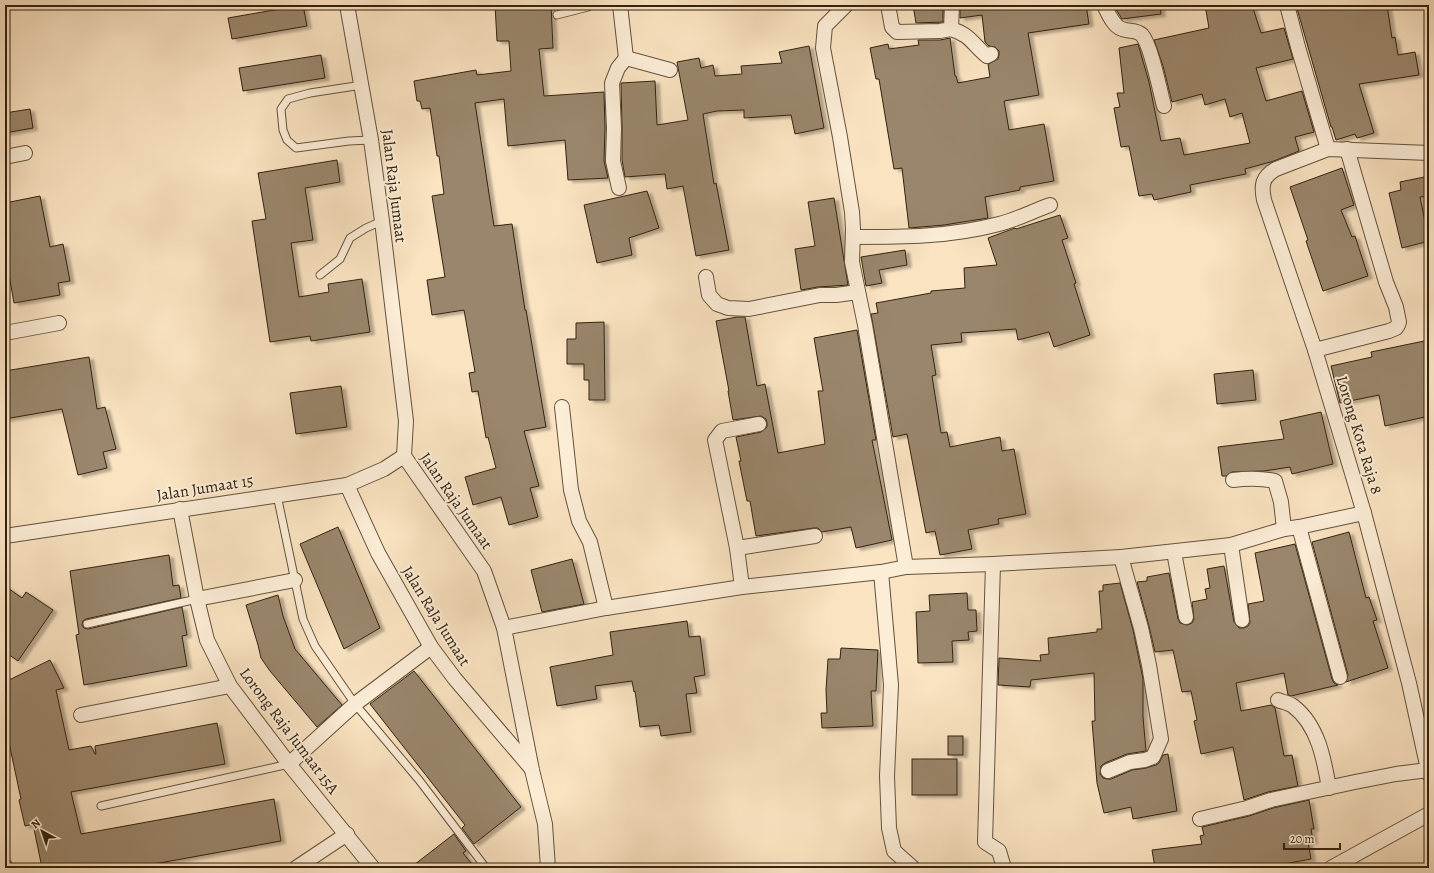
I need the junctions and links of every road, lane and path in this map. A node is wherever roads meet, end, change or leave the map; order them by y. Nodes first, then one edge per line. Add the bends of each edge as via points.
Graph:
1 (347, 5) edge
2 (590, 5) edge
3 (620, 5) edge
4 (846, 5) edge
5 (888, 5) edge
6 (952, 5) edge
7 (1104, 5) edge
8 (1287, 5) edge
9 (557, 15) dead end
10 (951, 29) junction
11 (991, 54) dead end
12 (626, 58) junction
13 (670, 70) dead end
14 (362, 85) junction
15 (1164, 106) dead end
16 (372, 140) junction
17 (1328, 149) junction
18 (1347, 149) junction
19 (1429, 153) edge
20 (25, 154) dead end
21 (5, 157) edge
22 (620, 188) dead end
23 (1050, 205) dead end
24 (382, 221) junction
25 (853, 237) junction
26 (320, 275) dead end
27 (706, 276) dead end
28 (858, 292) junction
29 (59, 323) dead end
30 (5, 333) edge
31 (1315, 350) junction
32 (562, 407) dead end
33 (759, 424) dead end
34 (404, 456) junction
35 (1233, 480) dead end
36 (347, 485) junction
37 (277, 495) junction
38 (180, 509) junction
39 (1364, 512) junction
40 (1299, 527) junction
41 (1284, 529) junction
42 (5, 536) edge
43 (815, 536) dead end
44 (1231, 545) junction
45 (1174, 552) junction
46 (1121, 557) junction
47 (993, 564) junction
48 (906, 566) junction
49 (739, 568) junction
50 (881, 572) junction
51 (295, 580) junction
52 (197, 599) junction
53 (603, 606) junction
54 (1186, 617) dead end
55 (1242, 620) dead end
56 (87, 624) dead end
57 (504, 628) junction
58 (431, 647) junction
59 (1340, 678) dead end
60 (230, 686) junction
61 (1278, 700) dead end
62 (355, 704) junction
63 (82, 715) dead end
64 (289, 764) junction
65 (532, 770) junction
66 (1108, 771) dead end
67 (1429, 772) edge
68 (1329, 788) junction
69 (101, 806) dead end
70 (1429, 814) edge
71 (1200, 819) dead end
72 (347, 834) junction
73 (908, 867) edge
74 (296, 868) edge
75 (373, 868) edge
76 (486, 868) edge
77 (548, 868) edge
78 (1004, 868) edge
79 (1331, 868) edge

1 - 14 street, Jalan Raja Jumaat
2 - 9 lane
3 - 12 street
4 - 25 street via 825,26 823,48 852,212
5 - 10 street via 892,27 897,32
6 - 10 street
7 - 15 street via 1115,24 1142,35 1148,45
8 - 17 street
10 - 11 street via 969,37 987,56
12 - 13 street
12 - 22 street via 618,68 612,83 613,161
14 - 16 street, Jalan Raja Jumaat
14 - 16 lane via 288,99 281,109 283,130 286,140 296,148 349,140
16 - 24 street, Jalan Raja Jumaat
17 - 18 street, Lorong Kota Raja 8
17 - 31 street, Lorong Kota Raja 8 via 1269,173 1262,190
18 - 19 street, Lorong Kota Raja 8
18 - 31 street via 1399,322 1396,328 1389,331
20 - 21 street
23 - 25 street via 1000,224 961,232 919,237
24 - 26 lane via 350,238 340,259
24 - 34 street, Jalan Raja Jumaat via 406,421
25 - 28 street via 852,262
27 - 28 street via 709,295 717,304 728,308 749,309 820,295
28 - 48 street
29 - 30 street
31 - 39 street, Lorong Kota Raja 8
32 - 53 street via 571,490 579,521 590,542
33 - 49 street via 722,431 715,440
34 - 36 street, Jalan Jumaat 15 via 384,469
34 - 57 street, Jalan Raja Jumaat via 484,571
35 - 41 street via 1264,478 1275,481 1281,502
36 - 37 street, Jalan Jumaat 15
36 - 58 street, Jalan RaJa Jumaat via 378,552
37 - 38 street, Jalan Jumaat 15
37 - 51 lane
38 - 42 street, Jalan Jumaat 15
38 - 52 street, Lorong Raja Jumaat 15A
39 - 40 street
39 - 67 street, Lorong Kota Raja 8 via 1410,683
40 - 41 street
40 - 59 street
41 - 44 street
43 - 49 street
44 - 45 street
44 - 55 street
45 - 46 street
45 - 54 street
46 - 47 street
46 - 66 street via 1150,665 1161,739 1153,757 1130,762
47 - 48 street
47 - 78 street via 984,842 999,851
48 - 50 street
49 - 50 street
49 - 53 street
50 - 73 street via 891,685 887,776 889,828 894,851
51 - 52 street
51 - 62 lane via 304,619 315,646
52 - 56 lane
52 - 60 street, Lorong Raja Jumaat 15A via 207,640
53 - 57 street via 576,615
57 - 65 street, Jalan Raja Jumaat
58 - 62 street
58 - 65 street, Jalan RaJa Jumaat
60 - 63 street
60 - 64 street, Lorong Raja Jumaat 15A
61 - 68 street via 1292,706 1312,729 1323,756
62 - 64 street
62 - 76 lane
64 - 69 lane
64 - 72 street, Lorong Raja Jumaat 15A
65 - 77 street, Jalan Raja Jumaat via 545,824
67 - 68 street via 1396,774
68 - 71 street
70 - 79 street
72 - 74 street
72 - 75 street, Lorong Raja Jumaat 15A

